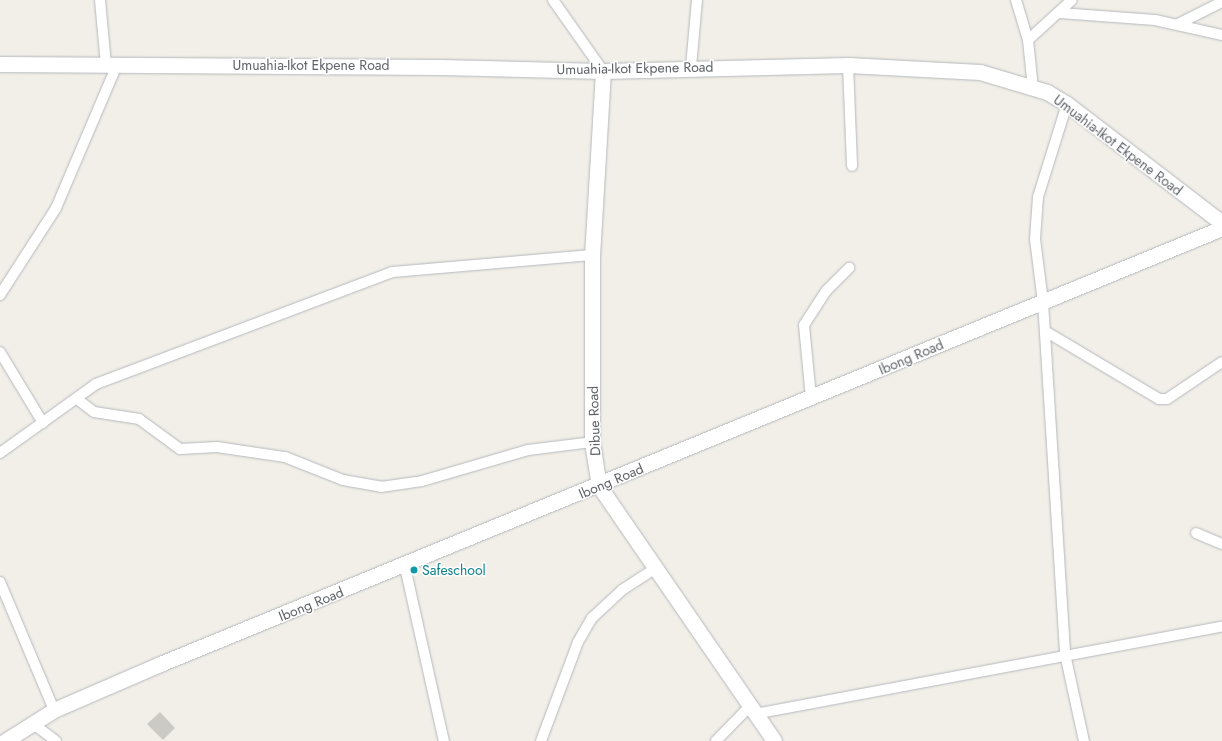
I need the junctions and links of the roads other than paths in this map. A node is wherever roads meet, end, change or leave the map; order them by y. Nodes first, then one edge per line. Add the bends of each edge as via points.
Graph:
1 (100, 0) edge
2 (553, 0) edge
3 (697, 0) edge
4 (1016, 0) edge
5 (1072, 0) edge
6 (1222, 2) edge
7 (1060, 13) junction
8 (1203, 14) junction
9 (1178, 24) junction
10 (1205, 31) junction
11 (1222, 35) edge
12 (1028, 40) junction
13 (0, 64) edge
14 (111, 65) junction
15 (848, 65) junction
16 (691, 67) junction
17 (603, 71) junction
18 (1033, 88) junction
19 (1067, 104) junction
20 (852, 166) dead end
21 (1222, 223) edge
22 (1222, 228) edge
23 (592, 255) junction
24 (849, 268) dead end
25 (0, 295) edge
26 (1043, 302) junction
27 (1044, 331) junction
28 (0, 352) edge
29 (1222, 362) edge
30 (77, 398) junction
31 (811, 398) junction
32 (43, 423) junction
33 (592, 442) junction
34 (0, 453) edge
35 (599, 486) junction
36 (1196, 533) dead end
37 (1222, 544) edge
38 (405, 567) junction
39 (654, 569) junction
40 (0, 582) edge
41 (1222, 627) edge
42 (1065, 654) junction
43 (54, 710) junction
44 (752, 710) junction
45 (32, 723) junction
46 (5, 741) edge
47 (56, 741) edge
48 (444, 741) edge
49 (541, 741) edge
50 (716, 741) edge
51 (774, 741) edge
52 (1084, 741) edge

1 - 14 street
2 - 17 street
3 - 16 street
4 - 12 street
5 - 7 street
6 - 8 street
7 - 9 street
7 - 12 street
8 - 9 street
8 - 10 street
9 - 10 street
10 - 11 street
12 - 18 street
13 - 14 street, Umuahia-Ikot Ekpene Road
14 - 17 street, Umuahia-Ikot Ekpene Road
14 - 25 street via 56,208
15 - 16 street, Umuahia-Ikot Ekpene Road
15 - 18 street, Umuahia-Ikot Ekpene Road via 980,72
15 - 20 street
16 - 17 street, Umuahia-Ikot Ekpene Road
17 - 23 street, Dibue Road
18 - 19 street, Umuahia-Ikot Ekpene Road
19 - 21 street, Umuahia-Ikot Ekpene Road
19 - 26 street via 1036,210 1035,239
22 - 26 street, Ibong Road
23 - 30 street via 392,272 96,384
23 - 33 street, Dibue Road
24 - 31 street via 826,291 804,325
26 - 27 street
26 - 31 street, Ibong Road
27 - 29 street via 1159,399 1167,399
27 - 42 street
28 - 32 street
30 - 32 street
30 - 33 street via 94,412 139,419 180,448 217,447 285,457 342,480 381,487 422,481 528,450
31 - 35 street, Ibong Road
32 - 34 street
33 - 35 street, Dibue Road
35 - 38 street, Ibong Road
35 - 39 street, Dibue Road
36 - 37 street
38 - 43 street, Ibong Road
38 - 48 street
39 - 44 street, Dibue Road
39 - 49 street via 592,618 578,642
40 - 43 street
41 - 42 street
42 - 44 street
42 - 52 street
43 - 45 street, Ibong Road
44 - 50 street
44 - 51 street, Dibue Road
45 - 46 street, Ibong Road
45 - 47 street

